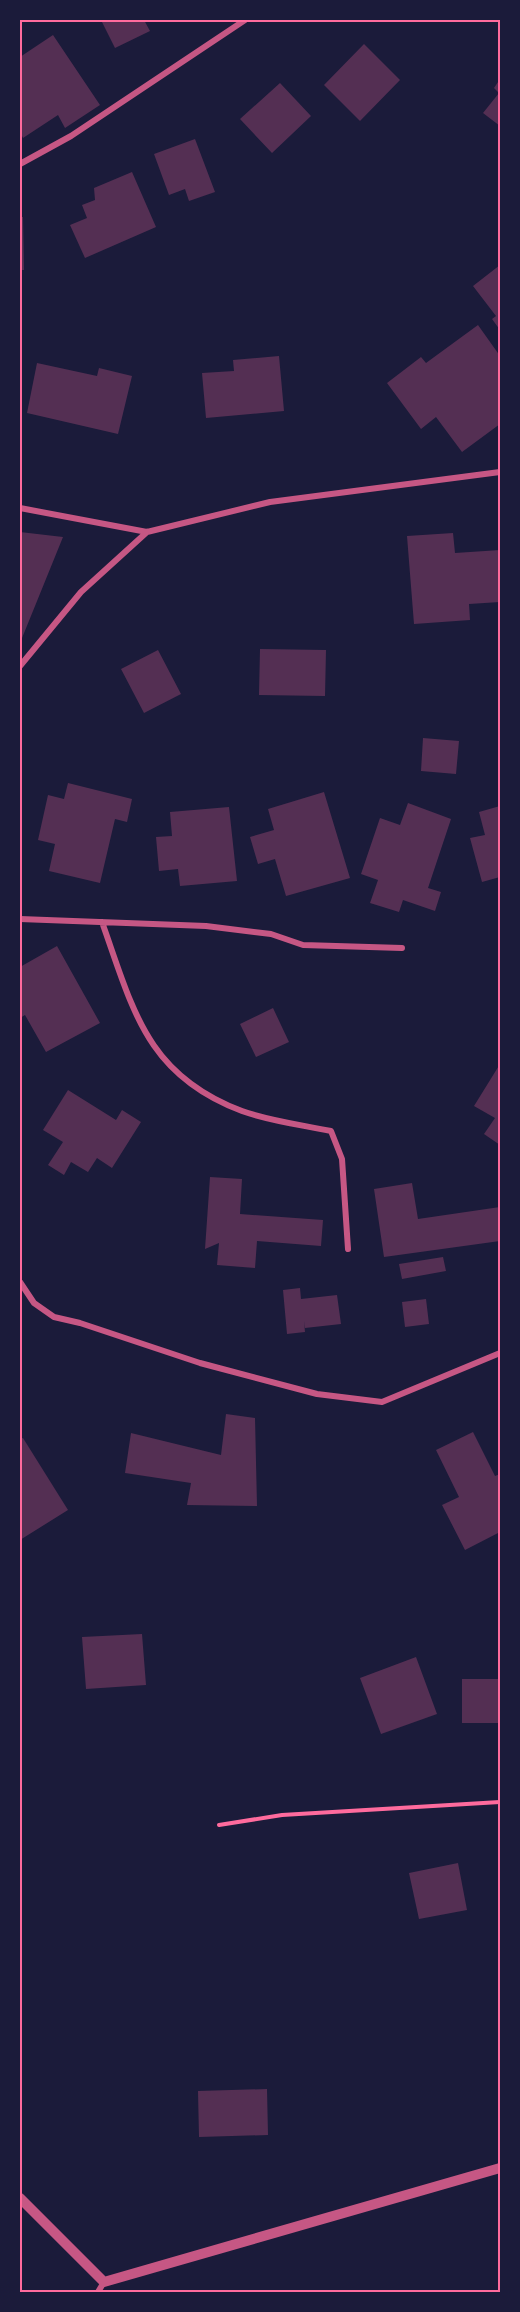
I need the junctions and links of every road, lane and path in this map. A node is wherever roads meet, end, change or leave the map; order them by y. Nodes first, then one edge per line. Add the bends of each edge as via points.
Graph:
1 (245, 20) edge
2 (20, 164) edge
3 (501, 472) edge
4 (20, 508) edge
5 (147, 532) junction
6 (20, 666) edge
7 (20, 919) edge
8 (102, 922) junction
9 (402, 948) dead end
10 (348, 1249) dead end
11 (20, 1282) edge
12 (501, 1353) edge
13 (501, 1802) edge
14 (219, 1825) dead end
15 (501, 2168) edge
16 (20, 2198) edge
17 (104, 2282) junction
18 (98, 2292) edge

1 - 2 street via 71,136
3 - 5 street via 270,502
4 - 5 street
5 - 6 street via 81,592
7 - 8 street
8 - 9 street via 206,926 271,934 303,945
8 - 10 street via 133,1009 157,1053 185,1081 242,1111 331,1131 342,1159
11 - 12 street via 34,1303 54,1317 200,1363 317,1394 382,1402
13 - 14 path via 282,1815
15 - 17 street
16 - 17 street
17 - 18 street

